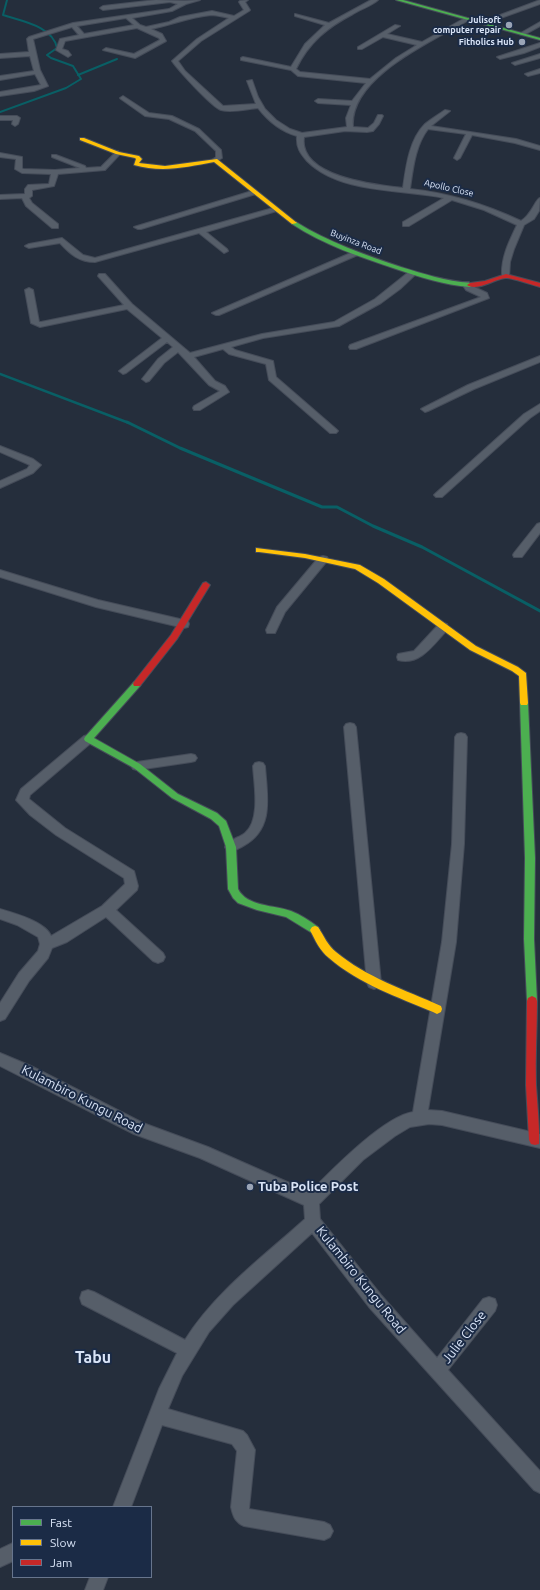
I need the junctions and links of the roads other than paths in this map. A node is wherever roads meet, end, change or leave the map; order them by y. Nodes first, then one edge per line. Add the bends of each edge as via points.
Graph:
1 (197, 0) edge
2 (375, 0) edge
3 (400, 0) edge
4 (234, 1) edge
5 (243, 1) edge
6 (540, 2) edge
7 (183, 4) junction
8 (103, 8) dead end
9 (297, 15) dead end
10 (127, 16) junction
11 (235, 18) junction
12 (467, 18) junction
13 (482, 23) junction
14 (540, 24) edge
15 (73, 25) junction
16 (330, 25) junction
17 (138, 26) junction
18 (397, 26) dead end
19 (145, 29) junction
20 (522, 34) junction
21 (384, 35) junction
22 (83, 36) junction
23 (540, 39) edge
24 (423, 44) junction
25 (540, 45) edge
26 (360, 48) dead end
27 (106, 50) dead end
28 (32, 54) junction
29 (68, 55) dead end
30 (0, 56) edge
31 (540, 56) edge
32 (500, 58) dead end
33 (242, 59) dead end
34 (515, 63) dead end
35 (293, 69) junction
36 (540, 71) edge
37 (38, 72) junction
38 (528, 74) dead end
39 (0, 78) edge
40 (250, 81) dead end
41 (369, 81) junction
42 (0, 94) edge
43 (123, 98) dead end
44 (318, 101) dead end
45 (355, 104) junction
46 (260, 106) junction
47 (447, 111) dead end
48 (380, 116) dead end
49 (0, 118) edge
50 (15, 124) dead end
51 (426, 127) junction
52 (350, 128) junction
53 (470, 133) junction
54 (301, 135) junction
55 (82, 139) dead end
56 (540, 148) edge
57 (22, 152) dead end
58 (118, 153) junction
59 (0, 155) edge
60 (54, 156) dead end
61 (16, 157) junction
62 (457, 158) dead end
63 (215, 160) junction
64 (88, 169) junction
65 (55, 172) junction
66 (406, 190) junction
67 (255, 193) junction
68 (0, 197) edge
69 (25, 197) junction
70 (451, 197) junction
71 (540, 201) edge
72 (276, 210) junction
73 (524, 222) junction
74 (538, 222) dead end
75 (406, 224) dead end
76 (55, 226) dead end
77 (138, 227) dead end
78 (200, 231) junction
79 (29, 246) dead end
80 (224, 251) dead end
81 (356, 254) junction
82 (82, 259) junction
83 (73, 261) dead end
84 (412, 273) junction
85 (102, 276) dead end
86 (506, 276) junction
87 (466, 284) junction
88 (540, 285) edge
89 (29, 290) dead end
90 (129, 306) junction
91 (216, 313) dead end
92 (167, 338) junction
93 (224, 346) junction
94 (353, 346) dead end
95 (183, 351) junction
96 (540, 358) edge
97 (123, 371) dead end
98 (146, 379) dead end
99 (540, 407) edge
100 (197, 408) dead end
101 (425, 409) dead end
102 (333, 431) dead end
103 (0, 449) edge
104 (0, 485) edge
105 (439, 495) dead end
106 (540, 526) edge
107 (258, 550) dead end
108 (518, 555) dead end
109 (323, 559) junction
110 (0, 574) edge
111 (206, 585) dead end
112 (184, 624) junction
113 (443, 627) junction
114 (271, 630) dead end
115 (402, 656) dead end
116 (350, 726) dead end
117 (461, 737) dead end
118 (88, 739) junction
119 (191, 758) dead end
120 (137, 766) junction
121 (259, 766) dead end
122 (230, 847) junction
123 (107, 910) junction
124 (0, 914) edge
125 (47, 944) junction
126 (158, 957) dead end
127 (374, 982) junction
128 (437, 1009) junction
129 (0, 1015) edge
130 (0, 1059) edge
131 (419, 1118) junction
132 (538, 1140) edge
133 (312, 1201) junction
134 (313, 1222) junction
135 (88, 1298) dead end
136 (489, 1305) dead end
137 (187, 1350) junction
138 (438, 1370) junction
139 (157, 1415) junction
140 (540, 1484) edge
141 (122, 1506) edge
142 (324, 1530) dead end
143 (12, 1552) edge
144 (0, 1558) edge
145 (99, 1578) edge
146 (94, 1590) edge

1 - 7 street
2 - 16 street
3 - 12 street
4 - 5 street
5 - 11 street via 250,11
6 - 13 street
7 - 8 street via 170,0
7 - 10 street via 170,10
9 - 16 street
10 - 15 street
10 - 17 street
11 - 19 street via 212,12
11 - 46 street via 200,40 175,61 183,72 222,108 229,110
12 - 13 street
12 - 24 street
13 - 20 street
14 - 20 street
15 - 22 street
15 - 28 street via 30,38
16 - 35 street via 314,37
17 - 19 street
17 - 22 street
18 - 21 street
19 - 27 street via 160,35 163,41 135,56
20 - 23 street
21 - 24 street
21 - 26 street
22 - 29 street via 62,40 59,50
24 - 41 street
25 - 32 street
28 - 30 street
28 - 37 street
31 - 34 street
33 - 35 street
35 - 41 street via 301,75
36 - 38 street
37 - 39 street
37 - 42 street via 44,87
40 - 46 street
41 - 45 street
43 - 63 street via 147,115 176,119 197,130 219,151 220,158
44 - 45 street
45 - 52 street via 350,116
46 - 54 street via 275,122
47 - 51 street
48 - 52 street via 372,129
49 - 50 street via 17,118
51 - 53 street
51 - 66 street via 413,154
52 - 54 street
53 - 56 street
53 - 62 street
54 - 66 street, Apollo Close via 299,143 302,150 324,173 380,188
55 - 58 street
57 - 61 street
58 - 63 street via 138,157 136,164 139,166 171,168
58 - 64 street via 105,168
59 - 61 street
60 - 64 street
61 - 65 street via 20,158 20,170
63 - 67 street, Buyinza Road
64 - 65 street
65 - 69 street via 51,185 31,187 29,195
66 - 70 street, Apollo Close
67 - 72 street, Buyinza Road
67 - 77 street
68 - 69 street
69 - 76 street via 29,204
70 - 73 street, Apollo Close
70 - 75 street
71 - 73 street via 538,209
72 - 78 street
72 - 81 street, Buyinza Road via 329,244
73 - 74 street, Apollo Close
73 - 86 street via 505,259
78 - 80 street
78 - 82 street via 100,259
79 - 82 street via 62,240
81 - 84 street, Buyinza Road
81 - 91 street
82 - 83 street
84 - 87 street, Buyinza Road
84 - 93 street via 378,301 336,324
85 - 90 street
86 - 87 street, Buyinza Road via 481,284
86 - 88 street
87 - 94 street via 485,298
89 - 90 street via 35,323 40,325
90 - 92 street
92 - 95 street
92 - 97 street
93 - 95 street
93 - 102 street via 232,352 270,363 272,378
95 - 98 street via 171,353
95 - 100 street via 212,383 225,392
96 - 101 street
99 - 105 street
103 - 104 street via 36,465 30,471
106 - 108 street
107 - 109 street
109 - 113 street via 357,567 371,574
109 - 114 street via 284,605
110 - 112 street via 96,603
111 - 112 street
112 - 118 street via 159,660
113 - 115 street via 418,654
113 - 132 street via 473,648 524,675 530,858 529,939 533,1010 530,1085
116 - 127 street
117 - 128 street via 458,844 449,942
118 - 120 street
118 - 123 street via 25,792 22,800 44,820 130,875 132,886
119 - 120 street
120 - 122 street via 175,796 218,819 226,830
121 - 122 street via 259,823 249,836
122 - 127 street via 231,878 234,893 239,898 249,904 288,914 305,923 315,930 332,955
123 - 125 street via 62,938
123 - 126 street
124 - 125 street via 21,921 44,934
125 - 129 street via 43,954 24,977
127 - 128 street
128 - 131 street
130 - 133 street, Kulambiro Kungu Road via 139,1129 203,1152
131 - 132 street via 442,1118
131 - 133 street via 408,1120 365,1150
133 - 134 street, Kulambiro Kungu Road
134 - 137 street via 227,1299 203,1326
134 - 138 street, Kulambiro Kungu Road via 375,1301
135 - 137 street
136 - 138 street, Julie Close
137 - 139 street
138 - 140 street, Kulambiro Kungu Road
139 - 141 street
139 - 142 street via 237,1437 241,1441 246,1450 240,1507 244,1518
143 - 144 street
145 - 146 street

